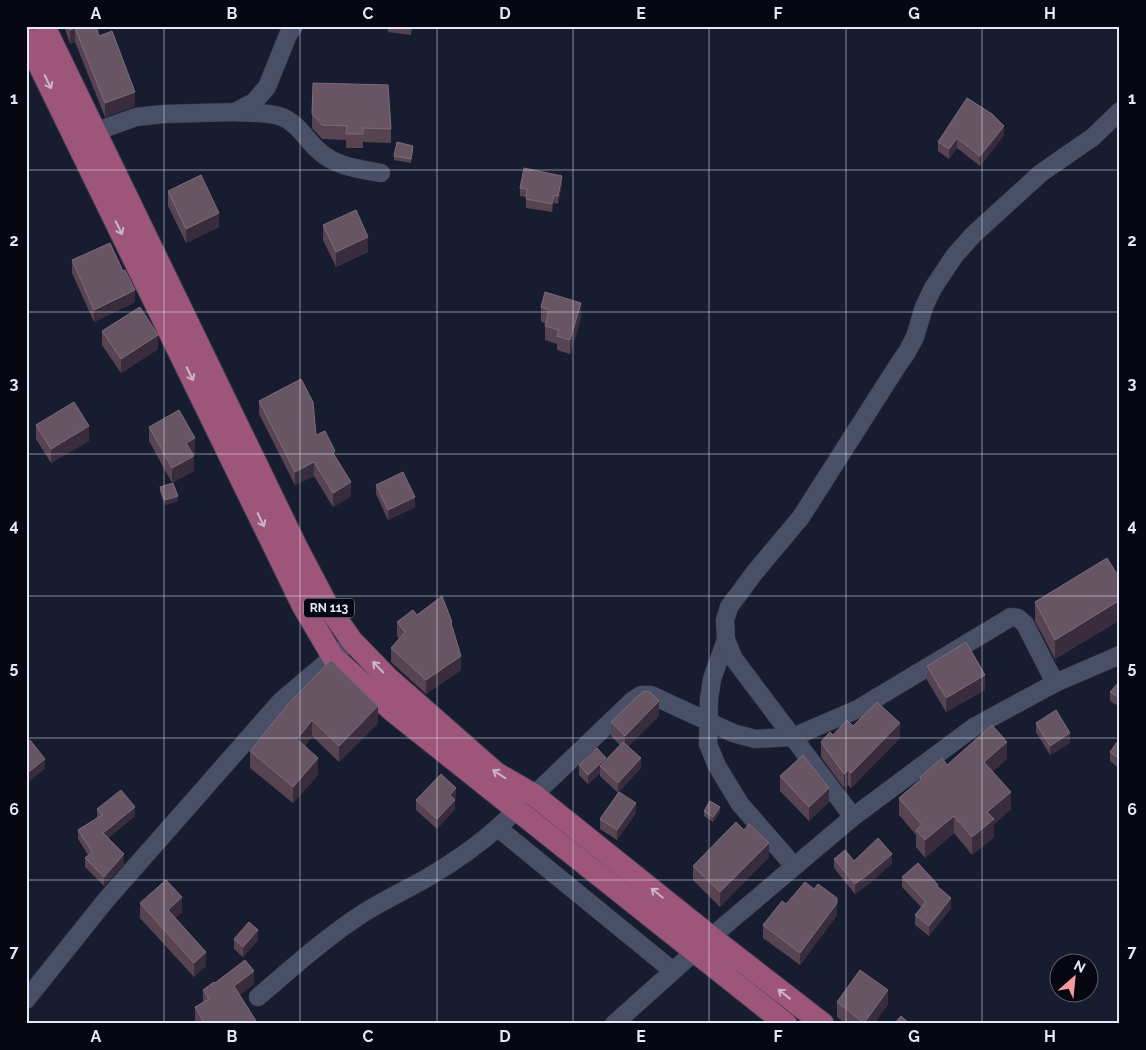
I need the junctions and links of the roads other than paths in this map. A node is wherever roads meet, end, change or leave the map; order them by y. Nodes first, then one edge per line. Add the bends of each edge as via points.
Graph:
1 (44, 26) edge
2 (294, 26) edge
3 (26, 38) edge
4 (1120, 111) edge
5 (235, 112) junction
6 (94, 132) junction
7 (381, 173) dead end
8 (726, 640) junction
9 (352, 641) junction
10 (1120, 655) edge
11 (333, 657) junction
12 (1055, 683) junction
13 (708, 722) junction
14 (793, 737) junction
15 (534, 795) junction
16 (516, 810) junction
17 (853, 817) junction
18 (498, 828) junction
19 (794, 866) junction
20 (711, 937) junction
21 (694, 952) junction
22 (674, 971) junction
23 (258, 998) dead end
24 (26, 1000) edge
25 (614, 1024) edge
26 (786, 1024) edge
27 (823, 1024) edge

1 - 6 main road, RN 113
2 - 5 street via 267,87 254,102
3 -> 11 main road, RN 113 via 303,606
4 - 8 street via 1093,138 1041,173 974,234 955,256 924,307 907,352 801,517 729,607 725,620
5 - 6 street via 136,117
5 - 7 street via 279,116 288,120 328,158 342,165
6 - 9 main road, RN 113 via 296,546 327,605
8 - 13 street via 712,678
8 - 14 street via 734,659
9 - 11 street
15 -> 9 main road, RN 113 via 496,773 388,678
10 - 12 street
11 - 16 main road, RN 113 via 394,712
11 - 24 street via 280,701 106,900
12 - 14 street via 1025,624 1011,617 858,710
12 - 17 street via 974,727
13 - 14 street via 756,739
13 - 15 street via 651,695 641,695
13 - 19 street via 708,744 721,774 740,804
14 - 17 street
20 -> 15 main road, RN 113
16 - 18 street
16 - 21 main road, RN 113
17 - 19 street
18 - 22 street
18 - 23 street via 427,878 364,912 331,935
19 - 20 street
20 - 21 street
27 -> 20 main road, RN 113
21 - 22 street
21 - 26 main road, RN 113
22 - 25 street

